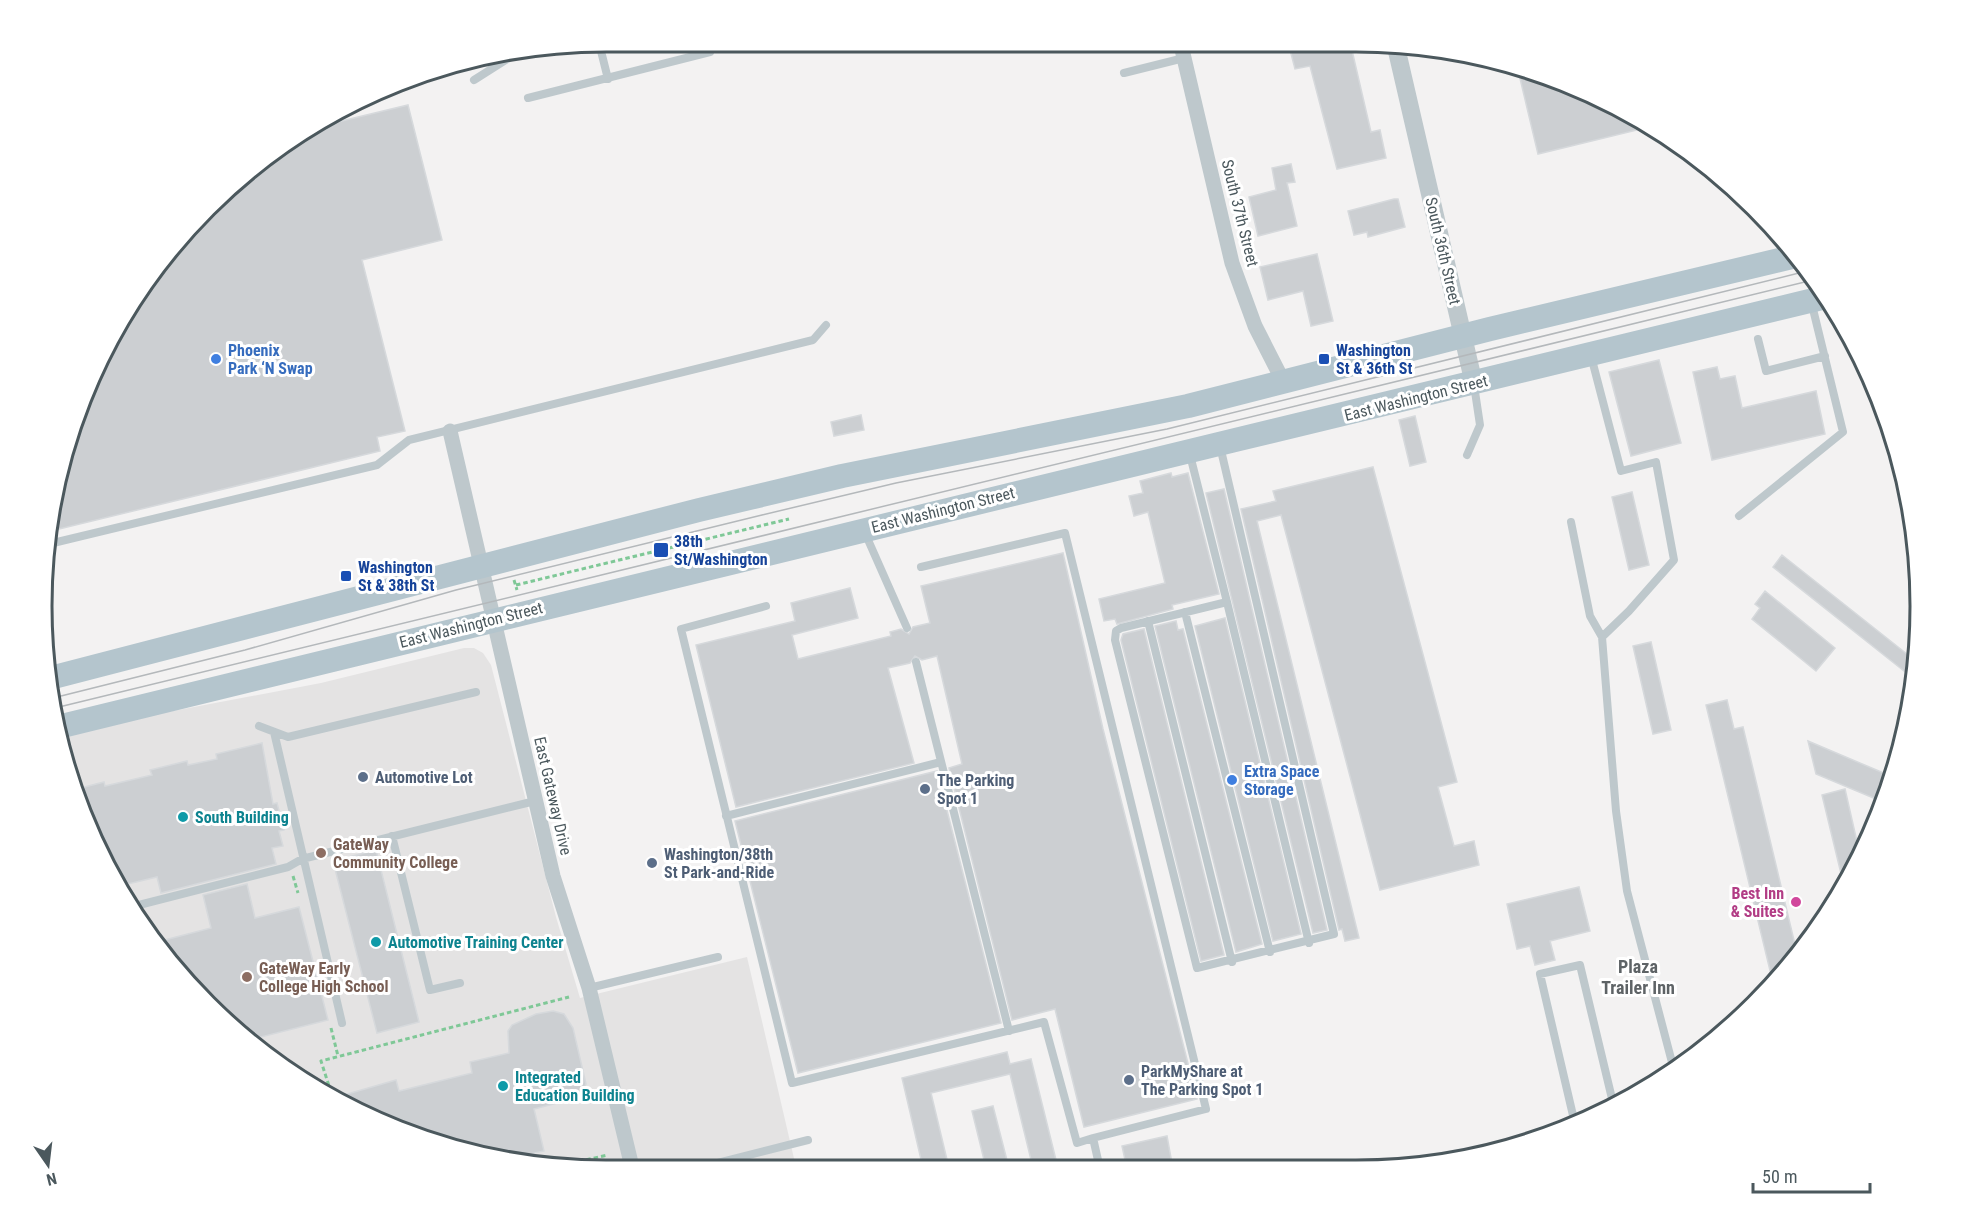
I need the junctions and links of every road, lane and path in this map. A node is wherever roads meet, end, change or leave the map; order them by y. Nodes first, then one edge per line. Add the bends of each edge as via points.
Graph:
1 (601, 52) edge
2 (710, 52) edge
3 (1183, 52) edge
4 (1398, 54) edge
5 (502, 62) edge
6 (1124, 73) dead end
7 (608, 79) junction
8 (474, 80) dead end
9 (528, 98) dead end
10 (1787, 258) edge
11 (1818, 299) edge
12 (1818, 301) edge
13 (826, 325) dead end
14 (1463, 336) junction
15 (1758, 339) dead end
16 (1591, 355) junction
17 (1825, 356) junction
18 (1284, 383) junction
19 (1474, 384) junction
20 (450, 431) junction
21 (1219, 445) junction
22 (1189, 452) junction
23 (1467, 455) dead end
24 (1739, 516) dead end
25 (789, 519) dead end
26 (1571, 522) dead end
27 (863, 529) junction
28 (56, 542) edge
29 (481, 565) junction
30 (921, 567) dead end
31 (514, 580) dead end
32 (516, 585) junction
33 (517, 590) dead end
34 (1227, 602) junction
35 (766, 606) dead end
36 (1185, 612) junction
37 (494, 619) junction
38 (1148, 621) junction
39 (907, 628) dead end
40 (1602, 637) junction
41 (916, 662) dead end
42 (57, 676) edge
43 (476, 692) dead end
44 (65, 725) edge
45 (259, 726) dead end
46 (274, 732) junction
47 (941, 762) junction
48 (535, 801) junction
49 (726, 816) junction
50 (392, 836) junction
51 (302, 859) junction
52 (140, 905) edge
53 (1309, 943) junction
54 (1270, 952) junction
55 (718, 957) dead end
56 (1232, 962) junction
57 (460, 983) dead end
58 (589, 988) junction
59 (569, 997) dead end
60 (342, 1023) dead end
61 (1009, 1031) junction
62 (1672, 1062) edge
63 (329, 1086) edge
64 (1612, 1098) edge
65 (1572, 1116) edge
66 (1093, 1138) junction
67 (808, 1140) dead end
68 (608, 1155) dead end
69 (587, 1159) edge
70 (630, 1160) edge
71 (729, 1160) edge
72 (1098, 1160) edge

1 - 7 lane
2 - 7 lane
3 - 6 lane
3 - 18 street, South 37th Street via 1232,263 1246,304
4 - 14 street, South 36th Street
5 - 8 lane
7 - 9 lane
10 - 14 main road
11 - 16 main road, East Washington Street
12 - 17 lane
13 - 20 lane via 813,340
14 - 18 main road
14 - 19 street, South 36th Street
15 - 17 lane via 1766,371
16 - 19 main road, East Washington Street
16 - 40 lane via 1621,471 1656,462 1674,560
17 - 24 lane via 1843,432
18 - 29 main road via 1085,429 842,476
19 - 21 main road, East Washington Street
19 - 23 lane, South 36th Street via 1480,425
20 - 28 lane via 409,440 377,465
20 - 29 street, East Gateway Drive
21 - 22 main road, East Washington Street
21 - 53 lane via 1335,930 1330,938
22 - 27 main road, East Washington Street
22 - 34 lane
25 - 32 path
26 - 40 lane via 1590,616
27 - 37 main road, East Washington Street
27 - 39 lane
29 - 37 street, East Gateway Drive
29 - 42 main road
30 - 66 lane via 1065,533 1206,1109
31 - 32 path
32 - 33 path
34 - 36 lane
34 - 53 lane
35 - 49 lane via 681,629
36 - 38 lane
36 - 54 lane
37 - 44 main road, East Washington Street
37 - 48 street, East Gateway Drive
38 - 56 lane
38 - 56 lane via 1121,628 1115,634 1149,778 1197,968
40 - 62 lane via 1616,811 1627,891
41 - 47 lane
43 - 46 lane via 288,737
45 - 46 lane
46 - 51 lane
47 - 49 lane
47 - 61 lane
48 - 50 lane
48 - 58 street, East Gateway Drive via 561,905
49 - 61 lane via 792,1083
50 - 51 lane
50 - 57 lane via 430,990
51 - 52 lane via 288,867
51 - 60 lane
53 - 54 lane
54 - 56 lane
55 - 58 lane
58 - 70 street, East Gateway Drive
59 - 63 path via 321,1061
61 - 66 lane via 1044,1022 1077,1143
64 - 65 lane via 1580,965 1540,974
66 - 72 lane
67 - 71 lane
68 - 69 path

